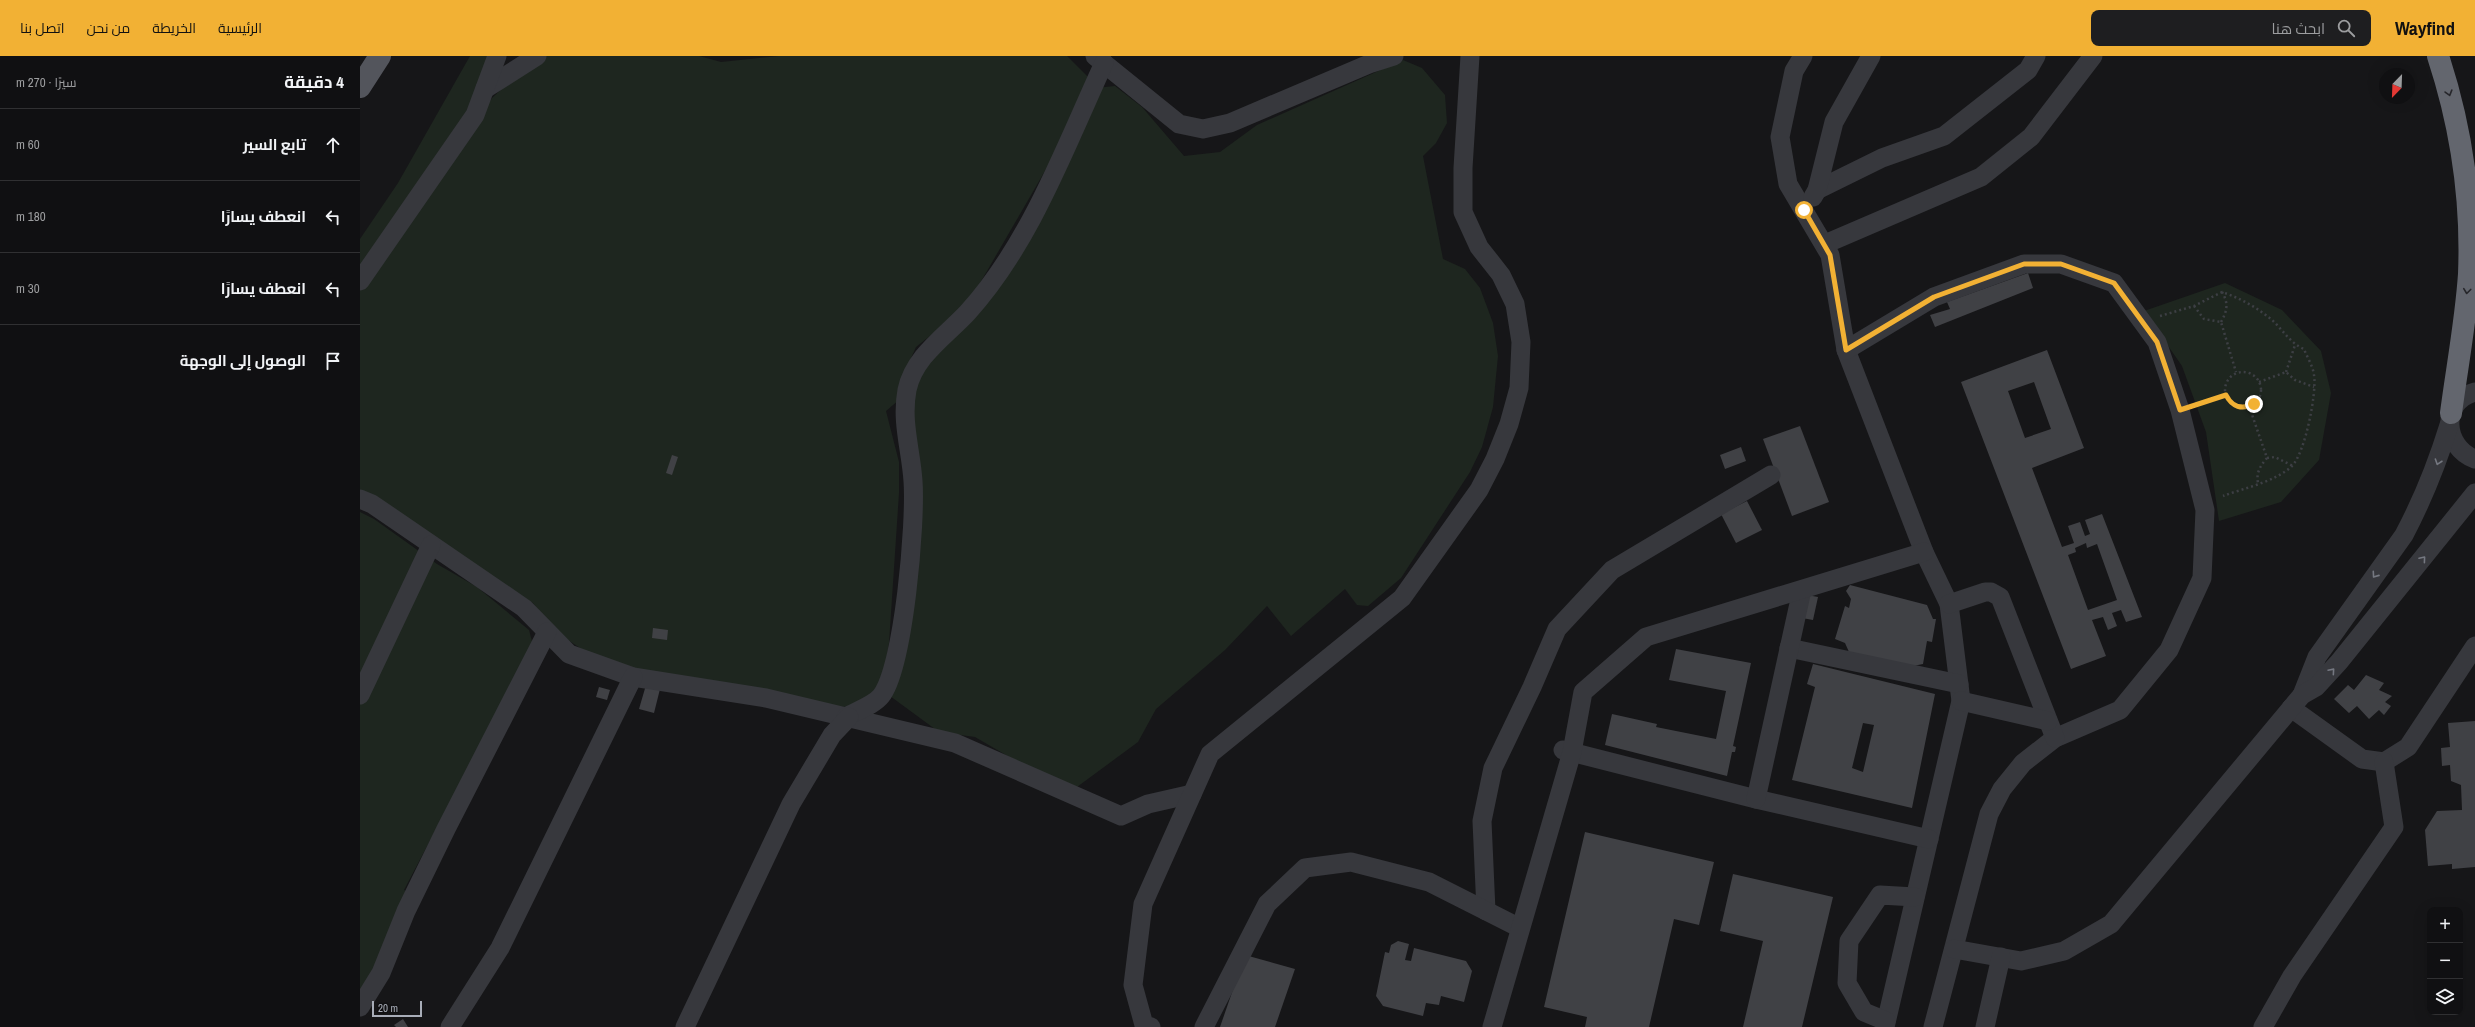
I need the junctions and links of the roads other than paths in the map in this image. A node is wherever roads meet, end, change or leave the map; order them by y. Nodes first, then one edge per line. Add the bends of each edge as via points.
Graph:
1 (380, 56) edge
2 (497, 56) edge
3 (537, 56) edge
4 (1394, 56) edge
5 (1470, 56) edge
6 (1803, 56) edge
7 (1871, 56) edge
8 (2036, 56) edge
9 (2093, 56) edge
10 (1100, 59) edge
11 (2436, 59) edge
12 (360, 87) edge
13 (485, 89) junction
14 (1817, 190) junction
15 (1804, 210) junction
16 (1825, 244) junction
17 (360, 281) edge
18 (1846, 350) junction
19 (2475, 376) edge
20 (2459, 407) edge
21 (2475, 459) edge
22 (1771, 475) dead end
23 (2475, 492) edge
24 (360, 499) edge
25 (431, 545) junction
26 (1924, 552) junction
27 (1802, 590) junction
28 (2356, 603) junction
29 (1949, 604) junction
30 (2375, 617) junction
31 (547, 632) junction
32 (2475, 646) edge
33 (1789, 648) junction
34 (633, 677) junction
35 (1960, 693) junction
36 (360, 695) edge
37 (2297, 702) junction
38 (848, 717) junction
39 (2048, 721) junction
40 (2055, 738) junction
41 (1568, 751) junction
42 (2384, 762) junction
43 (1192, 794) junction
44 (1756, 799) junction
45 (1929, 839) junction
46 (1915, 896) junction
47 (1486, 911) junction
48 (1520, 928) junction
49 (1954, 949) junction
50 (2001, 958) junction
51 (360, 1007) edge
52 (1886, 1024) edge
53 (450, 1027) edge
54 (685, 1027) edge
55 (1151, 1027) edge
56 (1204, 1027) edge
57 (1492, 1027) edge
58 (1933, 1027) edge
59 (1985, 1027) edge
60 (2263, 1027) edge

1 - 12 main road
2 - 13 street
3 - 13 street
4 - 10 street via 1369,64 1230,123 1203,129 1180,124
5 - 43 street via 1463,212 1478,247 1501,275 1515,304 1521,342 1519,380 1509,424 1479,490 1402,598 1210,754
6 - 15 street via 1794,71 1780,137 1788,184
7 - 14 street via 1834,122
8 - 14 street via 2028,70 1944,136 1882,158
9 - 16 street via 2031,137 1981,178
10 - 38 street via 1046,190 1009,258 968,312 912,371 905,410 906,439 913,481 914,524 900,635 890,678 881,697
11 -> 20 highway via 2459,128 2468,208 2468,274
13 - 17 street via 475,115
14 - 15 street
15 - 16 street
16 - 18 street via 1830,255
18 - 26 street
18 - 40 street via 1934,297 2024,264 2061,264 2114,283 2157,342 2180,410 2205,510 2202,578 2169,650 2120,710
19 - 20 street
20 - 21 street via 2451,437 2457,448
20 -> 28 street via 2433,475 2413,518
22 - 47 street via 1612,570 1557,629 1493,768 1482,821
30 -> 23 street
24 - 25 street via 372,504
25 - 31 street via 524,608
25 - 36 street
26 - 27 street
26 - 29 street
27 - 33 street
27 - 41 street via 1646,637 1583,692
28 - 30 street
28 - 37 street via 2317,657
29 - 35 street
29 - 39 street via 1985,592 2000,597
37 -> 30 street via 2328,675
31 - 34 street via 569,654
31 - 51 street via 406,911 381,973
32 - 42 street via 2408,747
33 - 35 street
33 - 44 street
34 - 38 street via 766,698
34 - 53 street via 500,948
35 - 39 street
35 - 45 street
37 - 42 street via 2362,759
37 - 50 street via 2110,924 2064,951 2021,961
38 - 43 street via 955,743 1122,816 1148,804
38 - 54 street via 832,735 794,798
39 - 40 street
40 - 49 street via 2023,763 2010,777 1995,801 1989,814
41 - 44 street
41 - 48 street
42 - 60 street via 2394,828 2292,976
43 - 55 street via 1144,904 1133,986 1144,1025
44 - 45 street
45 - 46 street
46 - 52 street
46 - 52 street via 1880,895 1850,941 1847,983 1864,1012
47 - 48 street
47 - 56 street via 1429,882 1351,862 1306,868 1267,904
48 - 57 street
49 - 50 street
49 - 58 street
50 - 59 street

